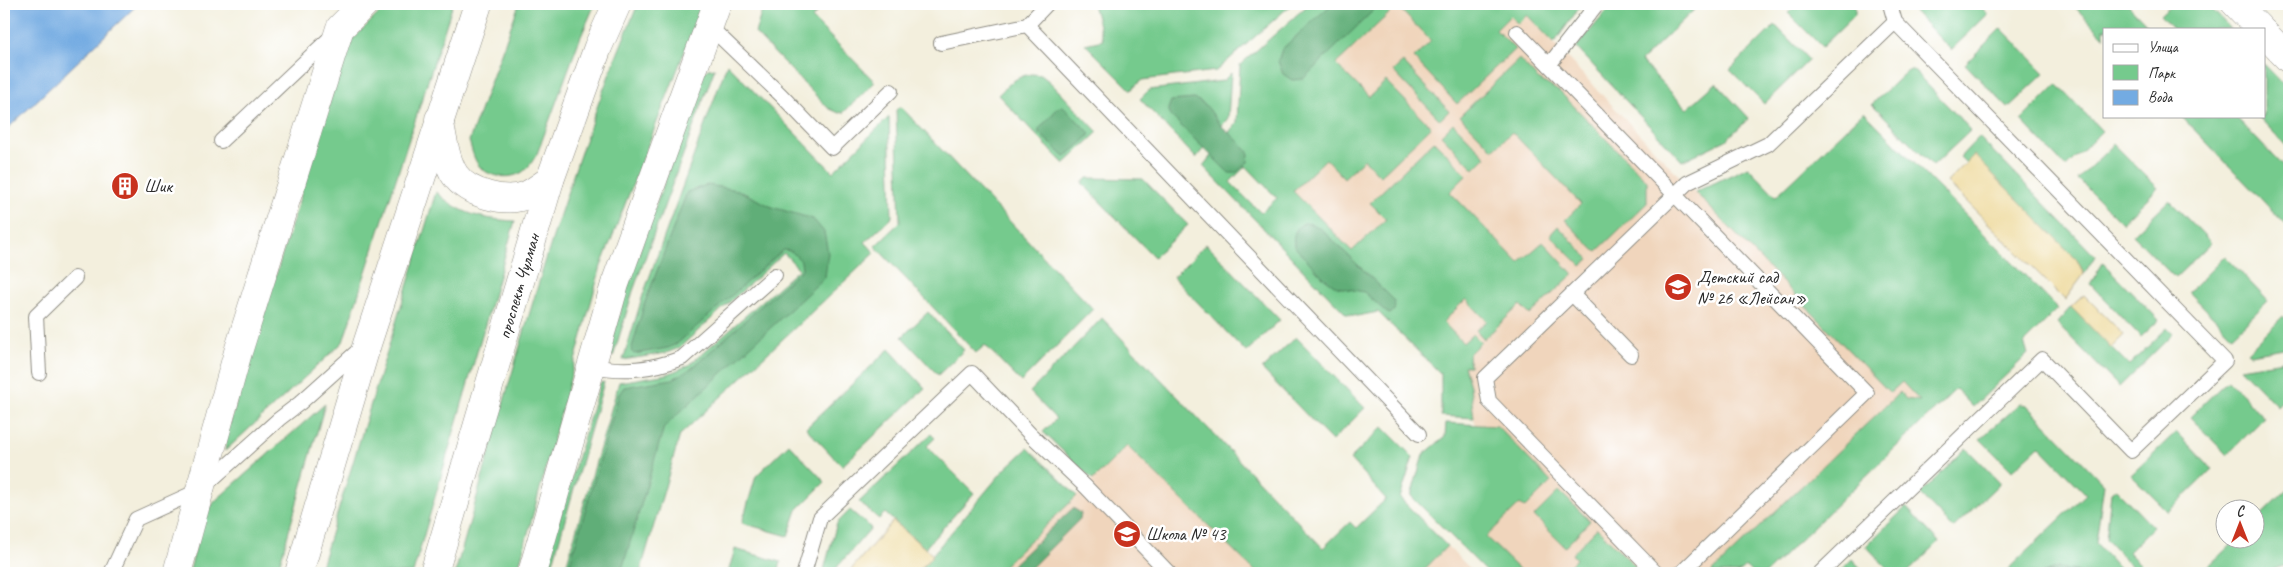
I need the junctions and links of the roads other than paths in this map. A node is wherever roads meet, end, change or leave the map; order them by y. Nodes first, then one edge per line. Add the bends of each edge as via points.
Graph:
1 (364, 4) edge
2 (478, 4) edge
3 (617, 4) edge
4 (1048, 4) edge
5 (1596, 4) edge
6 (1890, 4) edge
7 (2236, 4) edge
8 (713, 15) edge
9 (344, 16) edge
10 (1896, 22) junction
11 (1027, 25) junction
12 (2259, 28) edge
13 (1517, 32) dead end
14 (2266, 35) edge
15 (941, 43) dead end
16 (2289, 59) edge
17 (1549, 65) junction
18 (891, 91) dead end
19 (439, 119) junction
20 (221, 141) dead end
21 (550, 180) junction
22 (1675, 195) junction
23 (775, 275) dead end
24 (75, 278) dead end
25 (1572, 294) junction
26 (367, 344) junction
27 (1631, 355) dead end
28 (591, 366) junction
29 (39, 373) dead end
30 (1420, 434) dead end
31 (200, 490) junction
32 (111, 573) edge
33 (177, 573) edge
34 (299, 573) edge
35 (434, 573) edge
36 (532, 573) edge
37 (804, 573) edge
38 (1169, 573) edge
39 (1656, 573) edge
40 (1681, 573) edge
41 (1820, 573) edge

1 - 9 main road
2 - 19 main road
3 - 21 main road, проспект Чулман
4 - 11 lane
5 - 17 lane
6 - 10 lane
7 - 12 main road
8 - 18 lane via 781,95 832,148
8 - 28 main road via 614,284
9 - 20 lane
9 - 31 main road via 238,352
10 - 22 lane via 1768,144 1687,184
10 - 41 lane via 2225,361 2131,451 2042,359
11 - 15 lane
11 - 30 lane
13 - 17 lane
14 - 16 main road
17 - 22 lane
19 - 21 main road via 448,158 456,176 476,191 500,199 525,195
19 - 26 main road
21 - 35 main road, проспект Чулман
22 - 25 lane
22 - 40 lane via 1867,393
23 - 28 lane via 682,358 626,371
24 - 29 lane via 36,316
25 - 27 lane
25 - 39 lane via 1485,378 1490,401
26 - 31 lane
26 - 34 main road
28 - 36 main road
31 - 32 lane via 136,519
31 - 33 main road
37 - 38 lane via 820,518 972,373

